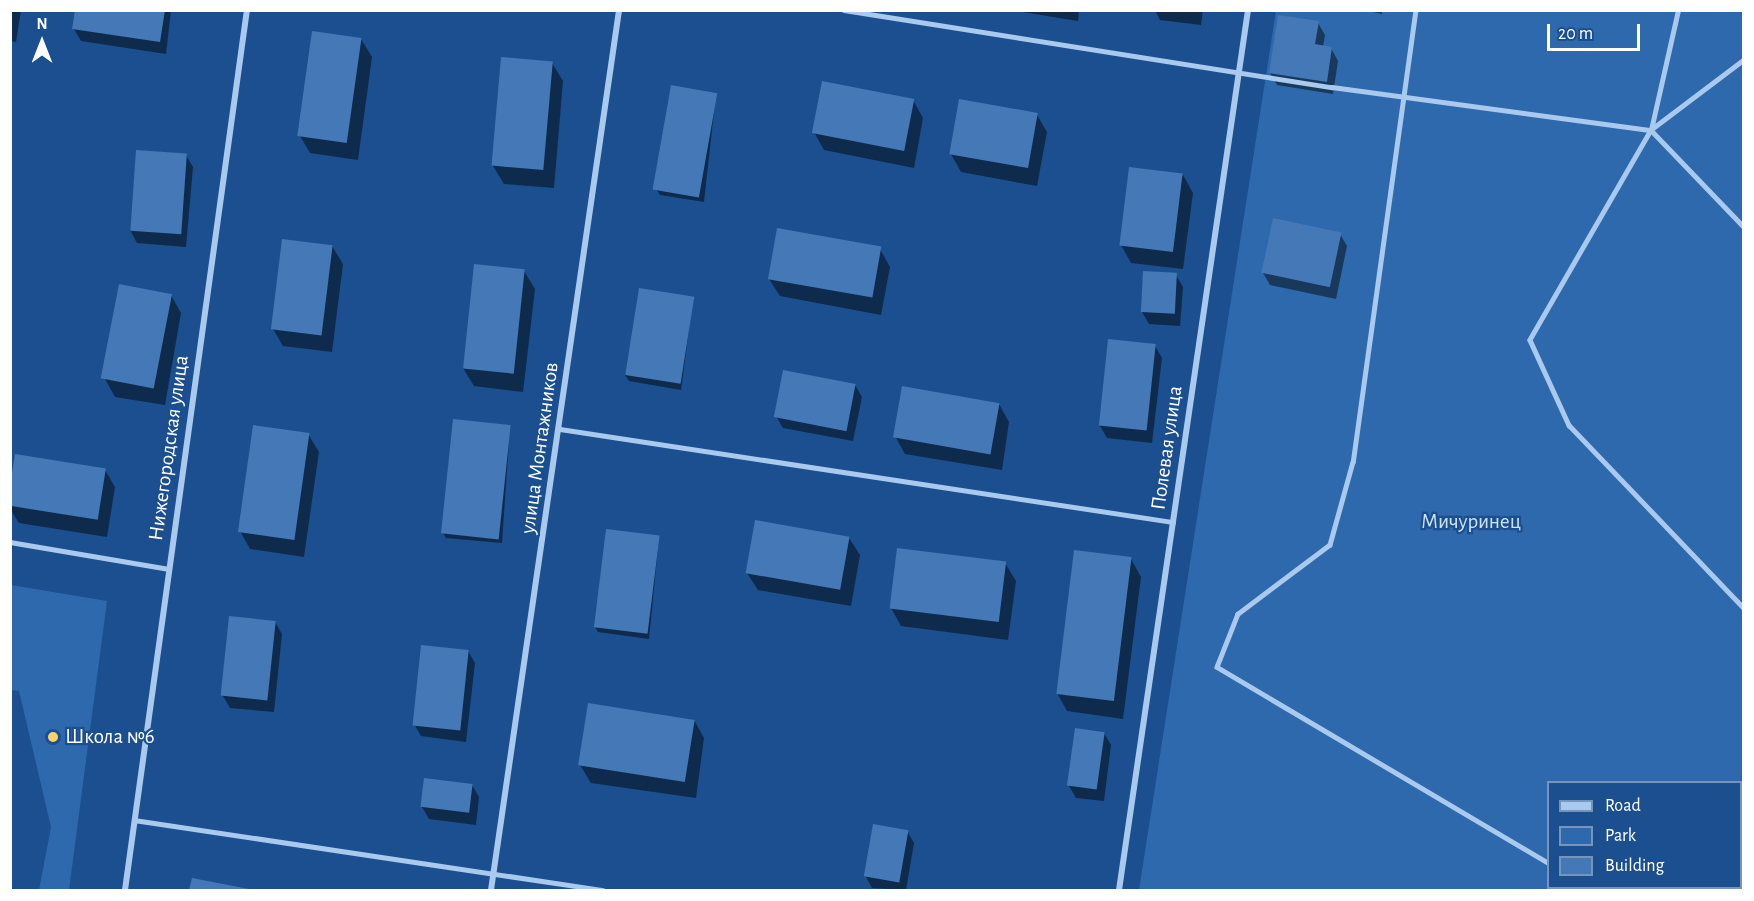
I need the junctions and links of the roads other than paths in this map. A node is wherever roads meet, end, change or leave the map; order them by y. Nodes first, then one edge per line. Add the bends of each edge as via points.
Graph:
1 (247, 10) edge
2 (619, 10) edge
3 (844, 10) edge
4 (1248, 10) edge
5 (1416, 10) edge
6 (1678, 10) edge
7 (1743, 60) edge
8 (1240, 70) junction
9 (1403, 97) junction
10 (1651, 130) junction
11 (1743, 227) edge
12 (560, 429) junction
13 (1173, 522) junction
14 (10, 542) edge
15 (169, 569) junction
16 (1743, 608) edge
17 (134, 819) junction
18 (1547, 862) edge
19 (494, 873) junction
20 (125, 891) edge
21 (491, 891) edge
22 (603, 891) edge
23 (1119, 891) edge

1 - 15 street, Нижегородская улица
2 - 12 street, улица Монтажников
3 - 8 lane
4 - 8 street, Полевая улица
5 - 9 lane
6 - 10 lane
7 - 10 lane
8 - 9 lane
8 - 13 street, Полевая улица
9 - 10 lane
9 - 18 lane via 1353,462 1330,545 1238,614 1217,667
10 - 11 lane
10 - 16 lane via 1530,340 1569,425
12 - 13 lane
12 - 19 street, улица Монтажников
13 - 23 street, Полевая улица
14 - 15 lane
15 - 17 street, Нижегородская улица
17 - 19 lane
17 - 20 street, Нижегородская улица
19 - 21 street, улица Монтажников
19 - 22 lane

